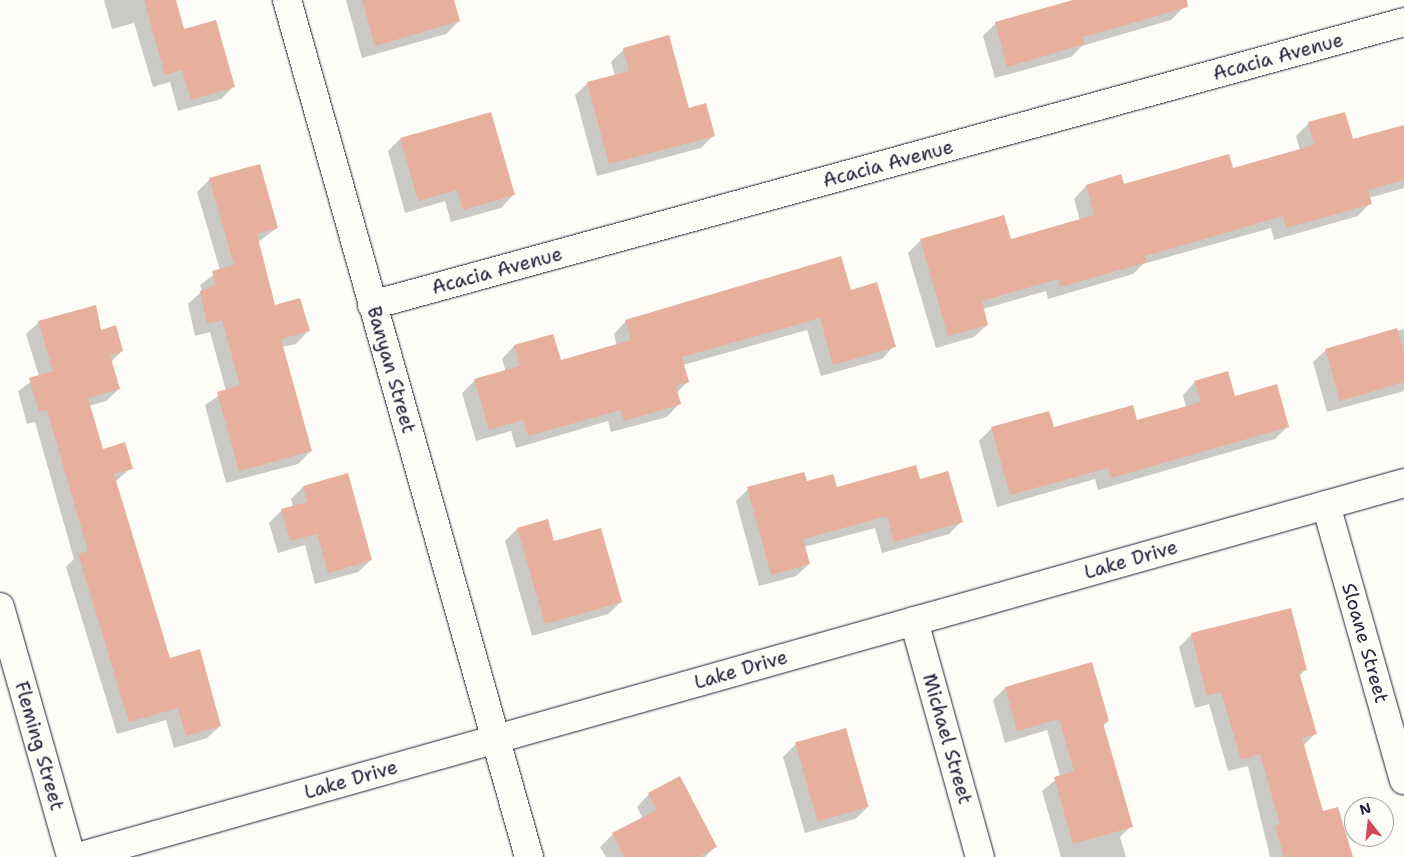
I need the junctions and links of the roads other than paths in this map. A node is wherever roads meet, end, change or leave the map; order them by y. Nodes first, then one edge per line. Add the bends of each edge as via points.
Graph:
1 (287, 0) edge
2 (1404, 22) edge
3 (372, 305) junction
4 (1404, 483) edge
5 (1326, 505) junction
6 (0, 607) edge
7 (914, 621) junction
8 (497, 739) junction
9 (1404, 780) edge
10 (71, 857) edge
11 (78, 857) edge
12 (529, 857) edge
13 (980, 857) edge

1 - 3 street, Banyan Street
2 - 3 street, Acacia Avenue
3 - 8 street, Banyan Street
4 - 5 street, Lake Drive
5 - 7 street, Lake Drive
5 - 9 street, Sloane Street
6 - 10 street, Fleming Street
7 - 8 street, Lake Drive
7 - 13 street, Michael Street
8 - 11 street, Lake Drive
8 - 12 street, Banyan Street

